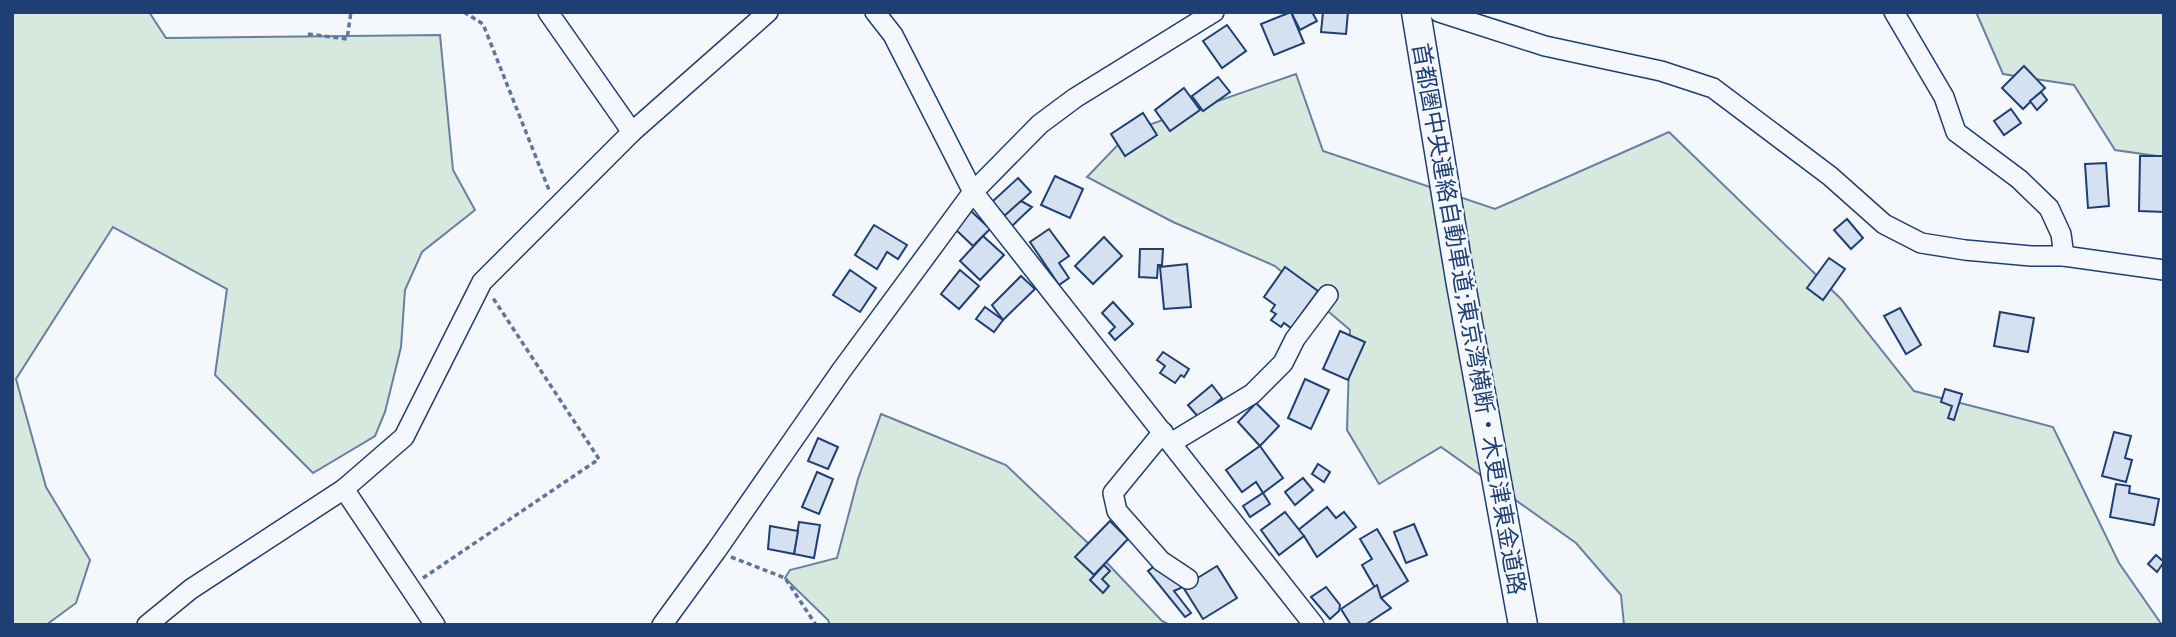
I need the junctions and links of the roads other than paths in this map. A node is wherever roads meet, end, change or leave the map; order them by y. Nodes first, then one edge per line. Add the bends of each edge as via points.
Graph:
1 (548, 12) edge
2 (768, 12) edge
3 (874, 12) edge
4 (1214, 12) edge
5 (1416, 12) edge
6 (1439, 12) edge
7 (1894, 12) edge
8 (632, 132) junction
9 (973, 192) junction
10 (2064, 256) junction
11 (2164, 270) edge
12 (1328, 295) dead end
13 (1167, 438) junction
14 (344, 489) junction
15 (1188, 579) dead end
16 (147, 625) edge
17 (435, 625) edge
18 (662, 625) edge
19 (1314, 625) edge
20 (1523, 625) edge

1 - 8 street
2 - 8 street
3 - 9 street via 893,35
4 - 9 street via 1040,124
5 - 20 highway, 首都圏中央連絡自動車道;東京湾横断・木更津東金道路
6 - 10 street via 1545,46 1661,71 1713,88 1830,176 1884,224 1921,243
7 - 10 street via 1944,97 1956,132 2049,208 2061,234
8 - 14 street via 482,282 404,438
9 - 13 street
9 - 18 street
10 - 11 street
12 - 13 street via 1283,363 1252,394
13 - 15 street via 1113,494 1117,510 1152,551
13 - 19 street
14 - 16 street via 191,589
14 - 17 street

